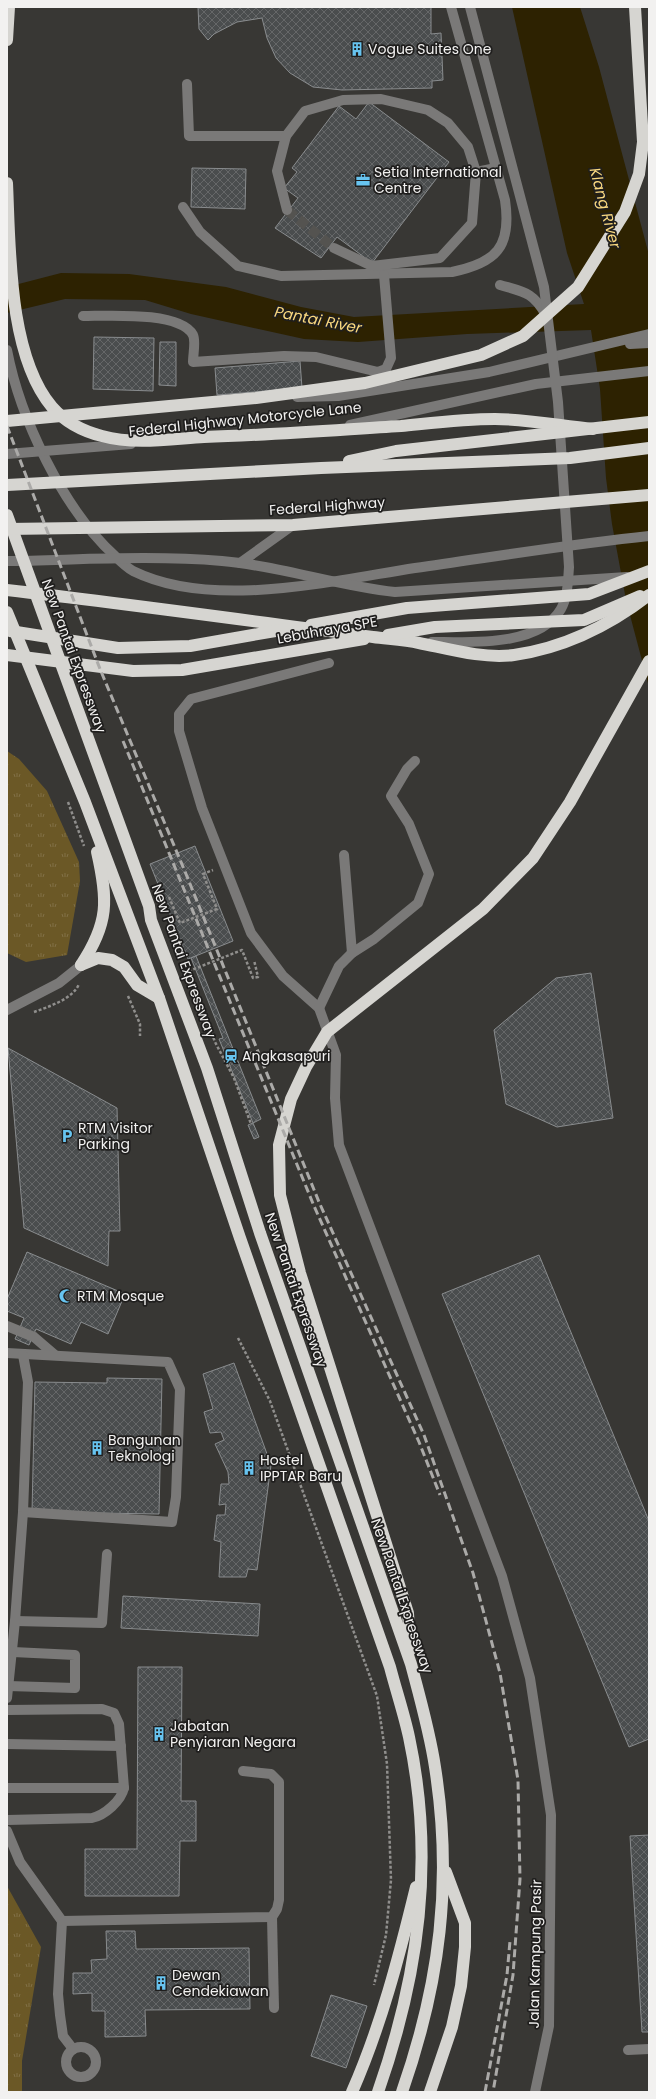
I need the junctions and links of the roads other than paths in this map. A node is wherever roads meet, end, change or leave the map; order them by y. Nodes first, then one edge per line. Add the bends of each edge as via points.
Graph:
1 (9, 7) edge
2 (451, 7) edge
3 (470, 7) edge
4 (635, 7) edge
5 (7, 40) edge
6 (187, 84) dead end
7 (286, 136) junction
8 (496, 168) junction
9 (476, 172) junction
10 (7, 182) edge
11 (183, 208) dead end
12 (287, 210) tunnel mouth
13 (334, 248) tunnel mouth
14 (384, 275) junction
15 (500, 285) dead end
16 (83, 316) dead end
17 (549, 320) junction
18 (649, 334) edge
19 (649, 343) edge
20 (602, 345) junction
21 (7, 350) edge
22 (649, 371) edge
23 (256, 398) junction
24 (7, 421) edge
25 (649, 422) edge
26 (594, 429) junction
27 (649, 448) edge
28 (7, 454) edge
29 (321, 468) junction
30 (7, 485) edge
31 (649, 495) edge
32 (7, 515) edge
33 (293, 525) junction
34 (7, 529) edge
35 (649, 536) edge
36 (7, 561) edge
37 (240, 563) junction
38 (649, 571) edge
39 (649, 576) edge
40 (7, 590) edge
41 (649, 594) edge
42 (7, 612) edge
43 (7, 631) edge
44 (416, 643) junction
45 (7, 654) edge
46 (649, 661) edge
47 (329, 663) dead end
48 (415, 760) dead end
49 (85, 802) junction
50 (344, 855) dead end
51 (352, 953) junction
52 (81, 965) junction
53 (159, 998) junction
54 (319, 1008) junction
55 (7, 1010) edge
56 (7, 1326) edge
57 (7, 1354) edge
58 (23, 1355) junction
59 (55, 1355) junction
60 (23, 1512) junction
61 (107, 1554) dead end
62 (15, 1622) junction
63 (13, 1652) junction
64 (411, 1664) junction
65 (8, 1686) junction
66 (7, 1698) edge
67 (7, 1710) edge
68 (7, 1744) edge
69 (121, 1746) junction
70 (243, 1771) dead end
71 (7, 1788) edge
72 (124, 1788) junction
73 (7, 1820) edge
74 (7, 1831) edge
75 (422, 1862) junction
76 (444, 1865) junction
77 (272, 1916) junction
78 (62, 1921) junction
79 (274, 2008) dead end
80 (73, 2049) dead end
81 (649, 2049) edge
82 (628, 2050) dead end
83 (352, 2092) edge
84 (378, 2092) edge
85 (402, 2092) edge
86 (430, 2092) edge
87 (535, 2092) edge

1 - 5 highway
2 - 8 street
3 - 17 street via 544,287
4 - 23 highway via 643,142 639,174 625,212 578,287 523,336 480,355 365,383
6 - 7 street via 189,136
7 - 9 street via 305,111 343,100 380,99 428,110 448,123 468,147
7 - 12 street via 277,171
8 - 9 street
8 - 14 street via 507,219 498,248 489,259 474,267 452,272
9 - 13 street via 472,223 440,258 372,266
10 - 26 highway via 10,247 22,342 28,364 35,381 51,406 78,429 103,437 131,440 277,434 496,419
11 - 14 street via 200,232 238,266 281,276
14 - 16 street via 390,358 386,369 378,372 316,357 284,356 193,362 194,336 187,327 177,322 155,318
15 - 17 street via 537,299
17 - 44 street via 558,402 569,567 568,586 560,609 538,630 524,636 480,642
18 - 20 street
19 - 20 street
20 - 23 street via 489,372 338,396
21 - 35 street via 21,404 73,508 98,541 131,570 159,582 186,588 220,590 286,587 591,542
22 - 28 street, Federal Highway Motorcycle Lane via 536,384 349,426
23 - 24 highway
25 - 26 highway
26 - 29 highway via 396,450
27 - 29 highway via 570,458
29 - 30 highway
31 - 33 highway, Federal Highway
32 - 64 highway, New Pantai Expressway via 149,906 151,920 207,1068 263,1240
33 - 34 highway, Federal Highway
33 - 37 street
36 - 37 street via 168,558
37 - 39 street via 279,568 364,589 395,592
38 - 43 highway, Lebuhraya SPE via 590,594 407,608 190,646 118,648
40 - 44 highway
41 - 44 highway via 624,615 544,650 512,655 469,653
41 - 45 highway, Lebuhraya SPE via 584,620 435,628 182,670 133,671
42 - 49 highway
46 - 64 highway via 570,802 532,858 483,909 328,1032 306,1067 291,1099 279,1145 280,1195 300,1273 408,1613
47 - 54 street via 191,699 179,714 180,731 202,808 251,933 283,976
48 - 51 street via 391,796 409,824 429,874 418,903 374,939
49 - 52 highway via 102,876 105,906 93,947
49 - 53 highway
50 - 51 street
51 - 54 street via 339,966
52 - 53 highway via 98,958 112,960 124,967 137,985
52 - 55 street via 84,963 59,983
53 - 75 highway via 390,1667 409,1738 419,1808
54 - 87 street, Jalan Kampung Pasir via 336,1055 335,1098 339,1145 502,1576 530,1678 551,1816 549,2026
56 - 59 street via 34,1337
57 - 58 street
58 - 59 street
58 - 60 street via 28,1382
59 - 60 street via 168,1362 180,1389 176,1497 172,1522
60 - 62 street
61 - 62 street via 102,1623
62 - 63 street
63 - 65 street
63 - 65 street via 76,1655 75,1688
64 - 76 highway, New Pantai Expressway via 435,1766
65 - 66 street
67 - 69 street via 102,1709 114,1713 119,1724
68 - 69 street
69 - 72 street
70 - 77 street via 271,1774 279,1782 280,1900
71 - 72 street
72 - 73 street via 118,1801 99,1816 92,1818
74 - 78 street via 20,1862
75 - 83 highway via 374,2041
75 - 84 highway via 418,1930 410,1982
76 - 85 highway, New Pantai Expressway via 440,1937 430,1997
76 - 86 highway via 466,1923 465,1947 461,1986 452,2027
77 - 78 street
77 - 79 street
78 - 80 street via 58,1994 63,2036
81 - 82 street

